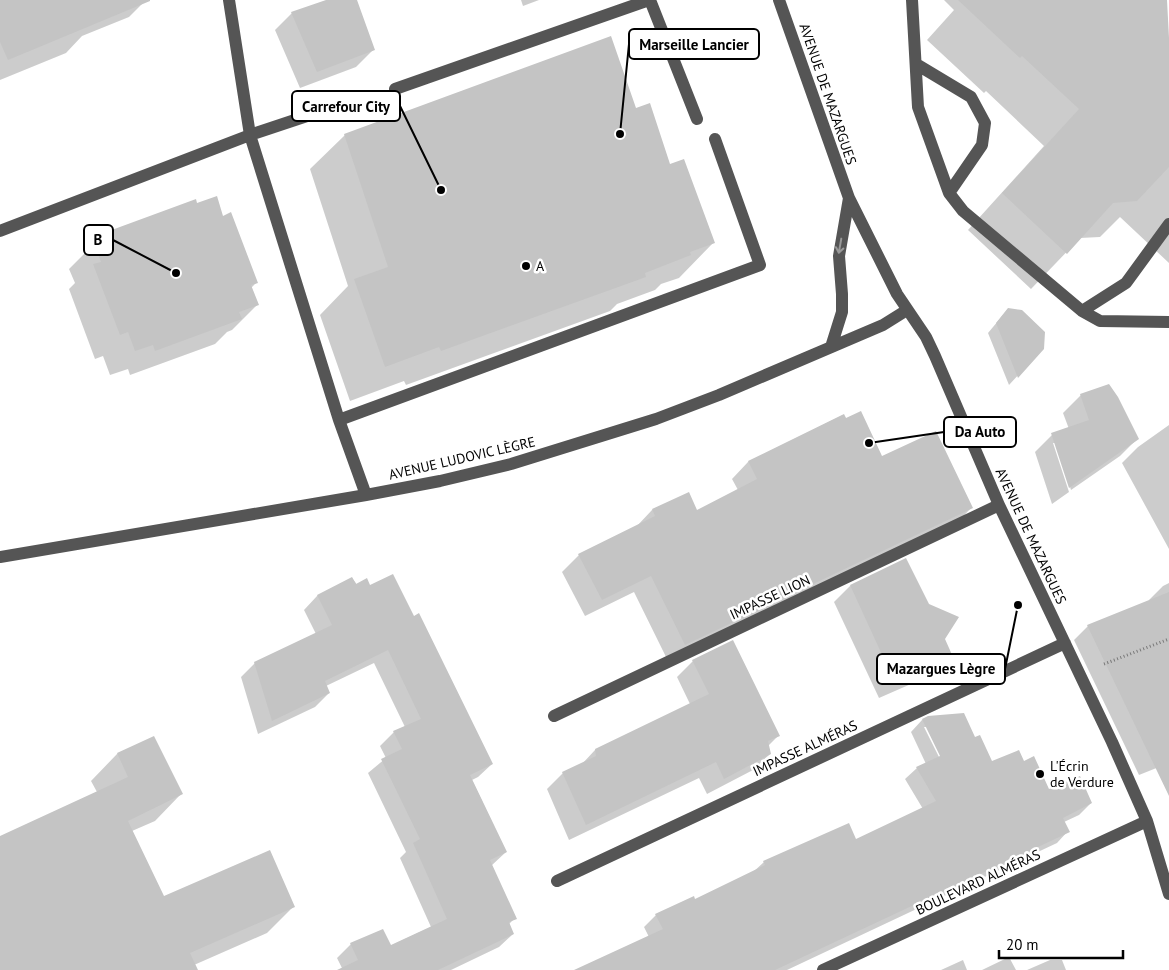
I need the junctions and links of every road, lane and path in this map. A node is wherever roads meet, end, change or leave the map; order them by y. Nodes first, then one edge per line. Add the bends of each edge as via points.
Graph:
1 (229, 0) edge
2 (650, 0) edge
3 (779, 0) edge
4 (912, 0) edge
5 (916, 64) junction
6 (395, 89) dead end
7 (361, 98) dead end
8 (697, 119) dead end
9 (250, 135) junction
10 (714, 139) dead end
11 (949, 193) junction
12 (848, 198) junction
13 (1169, 224) edge
14 (0, 231) edge
15 (908, 310) junction
16 (1082, 311) junction
17 (1169, 322) edge
18 (831, 347) junction
19 (339, 420) junction
20 (366, 495) junction
21 (999, 505) junction
22 (0, 557) edge
23 (1169, 639) edge
24 (1065, 644) junction
25 (1079, 674) junction
26 (554, 716) dead end
27 (1146, 820) junction
28 (557, 881) dead end
29 (1169, 894) edge
30 (822, 970) edge

1 - 9 street
2 - 6 street
2 - 8 street
3 - 12 street, AVENUE DE MAZARGUES
4 - 5 street
5 - 11 street via 918,107
5 - 11 street via 971,97 985,123 982,145
7 - 9 street
9 - 14 street
9 - 19 street
10 - 19 street via 760,265
11 - 16 street via 963,211
12 - 15 street, AVENUE DE MAZARGUES
12 -> 18 street, AVENUE DE MAZARGUES via 839,256 842,312
13 - 16 street via 1126,283
15 - 18 street, AVENUE LUDOVIC LÈGRE
15 - 21 street, AVENUE DE MAZARGUES via 935,356
16 - 17 street via 1100,321
18 - 20 street, AVENUE LUDOVIC LÈGRE via 719,396 647,422 511,464
19 - 20 street
20 - 22 street, AVENUE LUDOVIC LÈGRE
21 - 24 street, AVENUE DE MAZARGUES
21 - 26 street, IMPASSE LION
23 - 25 path
24 - 25 street, AVENUE DE MAZARGUES
24 - 28 street, IMPASSE ALMÉRAS
25 - 27 street, AVENUE DE MAZARGUES
27 - 29 street, AVENUE DE MAZARGUES
27 - 30 street, BOULEVARD ALMÉRAS

